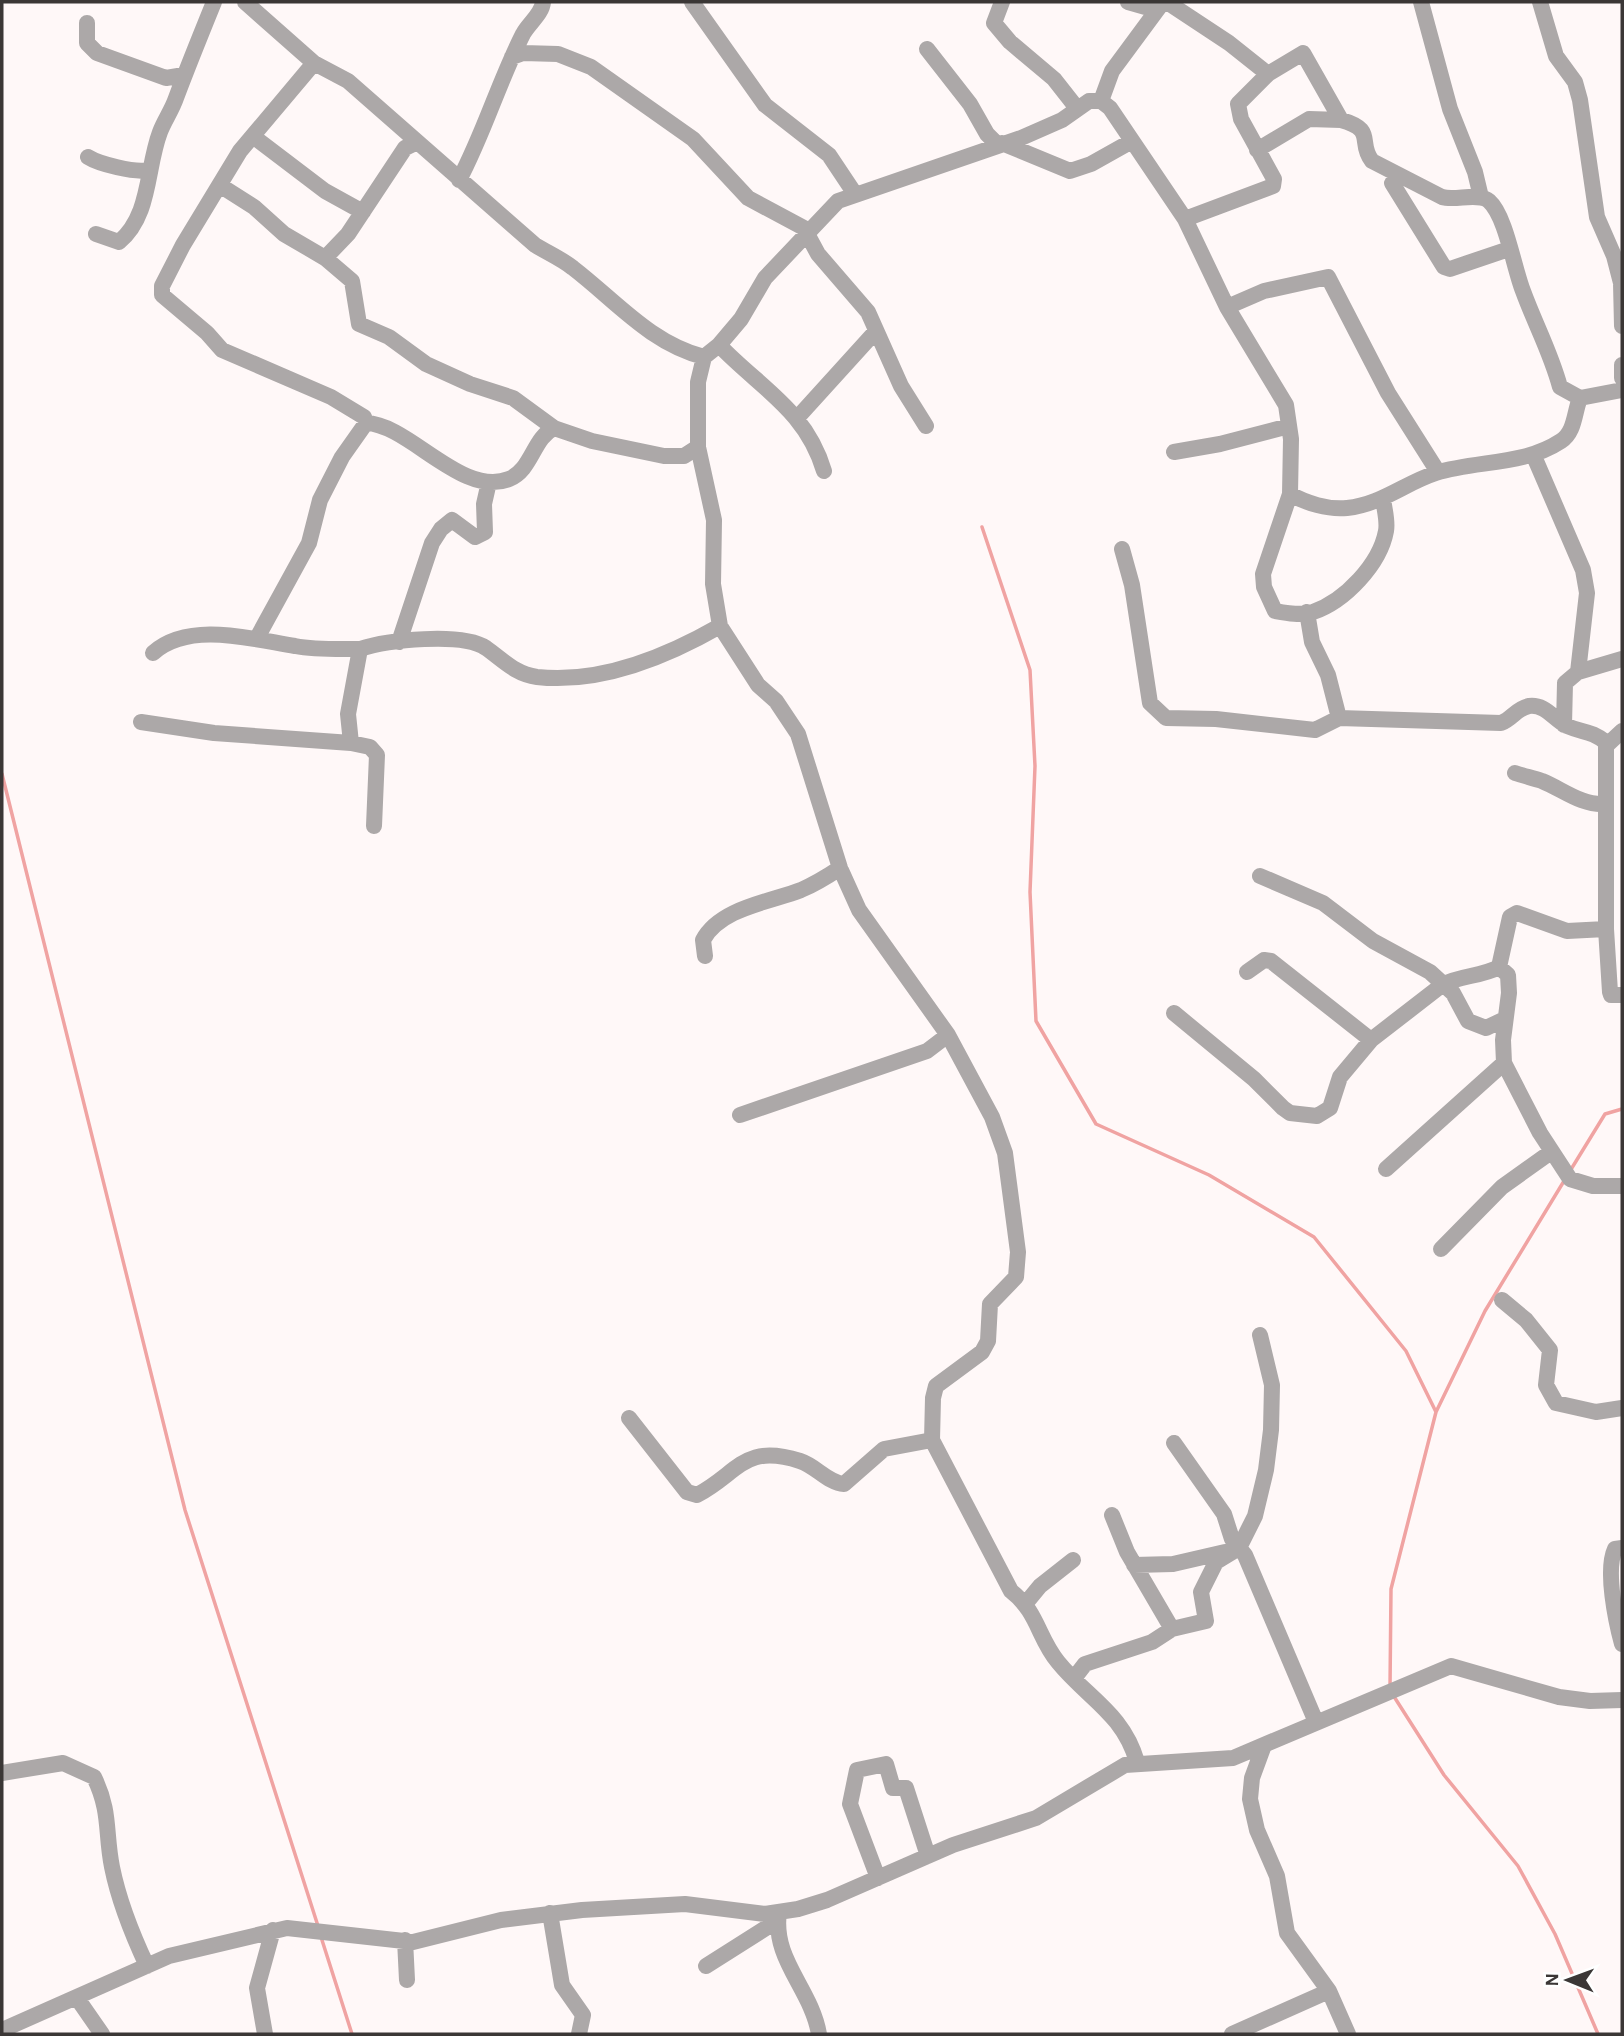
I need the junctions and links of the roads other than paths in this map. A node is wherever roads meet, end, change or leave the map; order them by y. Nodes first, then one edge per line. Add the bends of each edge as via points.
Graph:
1 (214, 2) edge
2 (245, 2) edge
3 (543, 2) edge
4 (692, 2) edge
5 (1002, 2) edge
6 (1128, 2) edge
7 (1421, 2) edge
8 (1541, 2) edge
9 (1162, 4) edge
10 (87, 23) dead end
11 (927, 49) dead end
12 (512, 57) junction
13 (314, 63) junction
14 (1268, 74) junction
15 (184, 75) junction
16 (1101, 101) junction
17 (1076, 107) junction
18 (1341, 120) junction
19 (254, 137) junction
20 (1132, 141) junction
21 (417, 142) junction
22 (1000, 144) junction
23 (1257, 150) junction
24 (88, 157) dead end
25 (148, 170) junction
26 (459, 180) junction
27 (1392, 183) dead end
28 (221, 186) junction
29 (855, 194) junction
30 (1480, 197) junction
31 (363, 212) junction
32 (1185, 219) junction
33 (96, 234) dead end
34 (807, 234) junction
35 (1509, 249) junction
36 (325, 258) junction
37 (1227, 307) junction
38 (1622, 326) edge
39 (876, 331) junction
40 (719, 345) junction
41 (704, 357) junction
42 (1622, 365) edge
43 (1622, 378) edge
44 (1622, 390) edge
45 (1580, 398) junction
46 (799, 417) junction
47 (366, 424) junction
48 (926, 426) dead end
49 (1289, 426) junction
50 (554, 428) junction
51 (698, 447) junction
52 (1174, 452) dead end
53 (1533, 454) junction
54 (824, 471) dead end
55 (1438, 472) junction
56 (489, 482) junction
57 (1290, 494) junction
58 (1383, 498) junction
59 (1122, 549) dead end
60 (1307, 612) junction
61 (720, 626) junction
62 (257, 638) junction
63 (399, 642) junction
64 (360, 649) junction
65 (153, 653) dead end
66 (1622, 660) edge
67 (1577, 672) junction
68 (1339, 718) junction
69 (141, 722) dead end
70 (1564, 725) junction
71 (1622, 731) edge
72 (351, 743) junction
73 (1607, 743) junction
74 (1515, 774) dead end
75 (1605, 804) junction
76 (374, 826) dead end
77 (840, 868) junction
78 (1260, 876) dead end
79 (1606, 929) junction
80 (705, 956) dead end
81 (1499, 967) junction
82 (1247, 972) dead end
83 (1442, 985) junction
84 (1622, 995) edge
85 (1174, 1013) dead end
86 (1505, 1019) junction
87 (948, 1035) junction
88 (1371, 1040) junction
89 (1504, 1063) junction
90 (740, 1115) dead end
91 (1561, 1166) junction
92 (1386, 1169) dead end
93 (1622, 1186) edge
94 (1441, 1249) dead end
95 (1502, 1300) dead end
96 (1260, 1335) dead end
97 (1622, 1408) edge
98 (629, 1418) dead end
99 (932, 1440) junction
100 (1174, 1443) dead end
101 (1112, 1516) dead end
102 (1622, 1548) edge
103 (1235, 1550) junction
104 (1073, 1560) dead end
105 (1134, 1565) junction
106 (1026, 1603) junction
107 (1172, 1629) junction
108 (1622, 1644) edge
109 (1075, 1677) junction
110 (1620, 1703) edge
111 (1316, 1722) junction
112 (1263, 1748) junction
113 (1137, 1762) junction
114 (2, 1773) edge
115 (928, 1856) junction
116 (878, 1878) junction
117 (779, 1912) junction
118 (550, 1913) junction
119 (272, 1930) junction
120 (405, 1940) junction
121 (147, 1966) junction
122 (706, 1966) dead end
123 (407, 1980) dead end
124 (1329, 1991) junction
125 (77, 1998) junction
126 (2, 2030) edge
127 (102, 2034) edge
128 (265, 2034) edge
129 (579, 2034) edge
130 (819, 2034) edge
131 (1233, 2034) edge
132 (1348, 2034) edge

1 - 15 street
2 - 13 street
3 - 12 street
4 - 29 street via 765,105 829,155
5 - 17 street via 994,23 1054,79
6 - 9 street
7 - 30 street
8 - 38 street via 1556,56 1575,82 1580,100 1597,217 1621,283
9 - 14 street via 1229,43
9 - 16 street via 1112,71
10 - 15 street via 87,43 97,53 166,78
11 - 22 street via 987,134
12 - 26 street
12 - 34 street via 558,54 592,67 693,139 748,198 790,219
13 - 19 street
13 - 21 street via 348,81
14 - 18 street via 1303,52
14 - 23 street via 1238,104
15 - 25 street
16 - 17 street via 1089,100
16 - 20 street
17 - 22 street via 1062,120
18 - 23 street via 1309,119
18 - 30 street via 1362,131 1368,157 1386,170 1452,200
19 - 28 street via 240,151
19 - 31 street via 325,191
20 - 22 street via 1070,171
20 - 32 street
21 - 26 street
21 - 31 street via 405,148
22 - 29 street
23 - 32 street via 1273,186
24 - 25 street via 126,170
25 - 33 street via 144,204 129,234 119,242
26 - 41 street via 653,335
27 - 35 street via 1444,267 1450,269
28 - 36 street via 284,234
28 - 47 street via 183,245 162,295 222,350 331,397 364,417
29 - 34 street via 828,209
30 - 35 street via 1489,201 1500,218
31 - 36 street
32 - 37 street
34 - 39 street via 836,278 868,312
34 - 40 street via 765,278
35 - 45 street via 1560,387
36 - 50 street via 352,281 359,324 367,330 389,337 426,364 513,398
37 - 49 street via 1286,405
37 - 55 street via 1264,291 1328,277 1388,393
39 - 46 street
39 - 48 street
40 - 41 street
40 - 46 street
41 - 51 street via 698,382
42 - 43 street
44 - 45 street
45 - 53 street via 1571,431 1563,440
46 - 54 street
47 - 56 street via 384,426 446,465
47 - 62 street via 320,500 309,543
49 - 52 street
49 - 57 street
50 - 51 street via 592,442 664,456 684,456
50 - 56 street via 547,431 522,469 509,479
51 - 61 street via 715,520 713,584
53 - 55 street
53 - 67 street via 1583,570 1587,593
55 - 58 street
56 - 63 street via 485,532 475,537 452,520 441,529 432,542
57 - 58 street via 1344,509
57 - 60 street via 1263,574 1264,587 1275,611
58 - 60 street via 1387,528 1367,573 1345,592
59 - 68 street via 1150,703 1166,718 1315,730
60 - 68 street via 1312,642 1328,676
61 - 63 street via 618,670 573,676 536,677 515,670 485,647 456,640
61 - 77 street via 758,685 776,701 798,734
62 - 64 street via 297,646
62 - 65 street via 181,637 166,641
63 - 64 street
64 - 72 street via 348,714
66 - 67 street
67 - 70 street via 1564,684
68 - 70 street via 1501,723 1521,708 1532,706 1547,710
69 - 72 street via 214,733
70 - 73 street via 1592,731
71 - 73 street
72 - 76 street via 370,747 377,755
73 - 75 street
74 - 75 street via 1596,805
75 - 79 street
77 - 80 street via 801,890 747,908 717,924 703,940
77 - 87 street via 859,910
78 - 83 street via 1323,903 1374,941 1430,972
79 - 81 street via 1567,931 1517,913 1510,917
79 - 84 street via 1610,992
81 - 83 street
81 - 86 street via 1508,975
82 - 88 street via 1264,960 1271,961
83 - 86 street via 1453,993 1468,1021 1486,1028
83 - 88 street
85 - 88 street via 1290,1112 1326,1114 1340,1077
86 - 89 street
87 - 90 street via 928,1051
87 - 99 street via 992,1117 1005,1153 1018,1268 1016,1277 990,1304 988,1341 982,1352 936,1386
89 - 91 street
89 - 92 street
91 - 93 street via 1593,1186
91 - 94 street via 1502,1187
95 - 97 street via 1550,1350 1546,1385 1556,1403 1596,1412
96 - 103 street via 1272,1385 1271,1430 1255,1516
98 - 99 street via 688,1492 697,1495 740,1461 754,1457 799,1461 844,1484 884,1449
99 - 106 street via 1011,1591
100 - 103 street via 1224,1514
101 - 105 street
102 - 108 street via 1615,1549 1612,1557
103 - 105 street via 1173,1564
103 - 107 street via 1211,1568 1201,1592 1206,1621
103 - 111 street via 1245,1555
104 - 106 street
105 - 107 street
106 - 109 street via 1056,1660
107 - 109 street via 1152,1642 1085,1664
109 - 113 street via 1132,1743
110 - 111 street via 1559,1697 1451,1666
111 - 112 street
112 - 113 street via 1206,1761
112 - 124 street via 1250,1799 1257,1830 1277,1876 1287,1933
113 - 115 street via 1114,1770 1036,1818
114 - 121 street via 63,1763 94,1777 105,1801 112,1867 129,1927
115 - 116 street
115 - 116 street via 906,1788 893,1787 886,1764 857,1770 850,1804
116 - 117 street via 827,1900
117 - 118 street via 685,1904
117 - 122 street via 769,1926
117 - 130 street via 776,1932 780,1948 805,1992
118 - 120 street
118 - 129 street via 562,1984 583,2015
119 - 120 street via 319,1929
119 - 121 street via 169,1956
119 - 128 street via 257,1988
120 - 123 street
121 - 125 street
124 - 131 street
124 - 132 street
125 - 126 street
125 - 127 street

